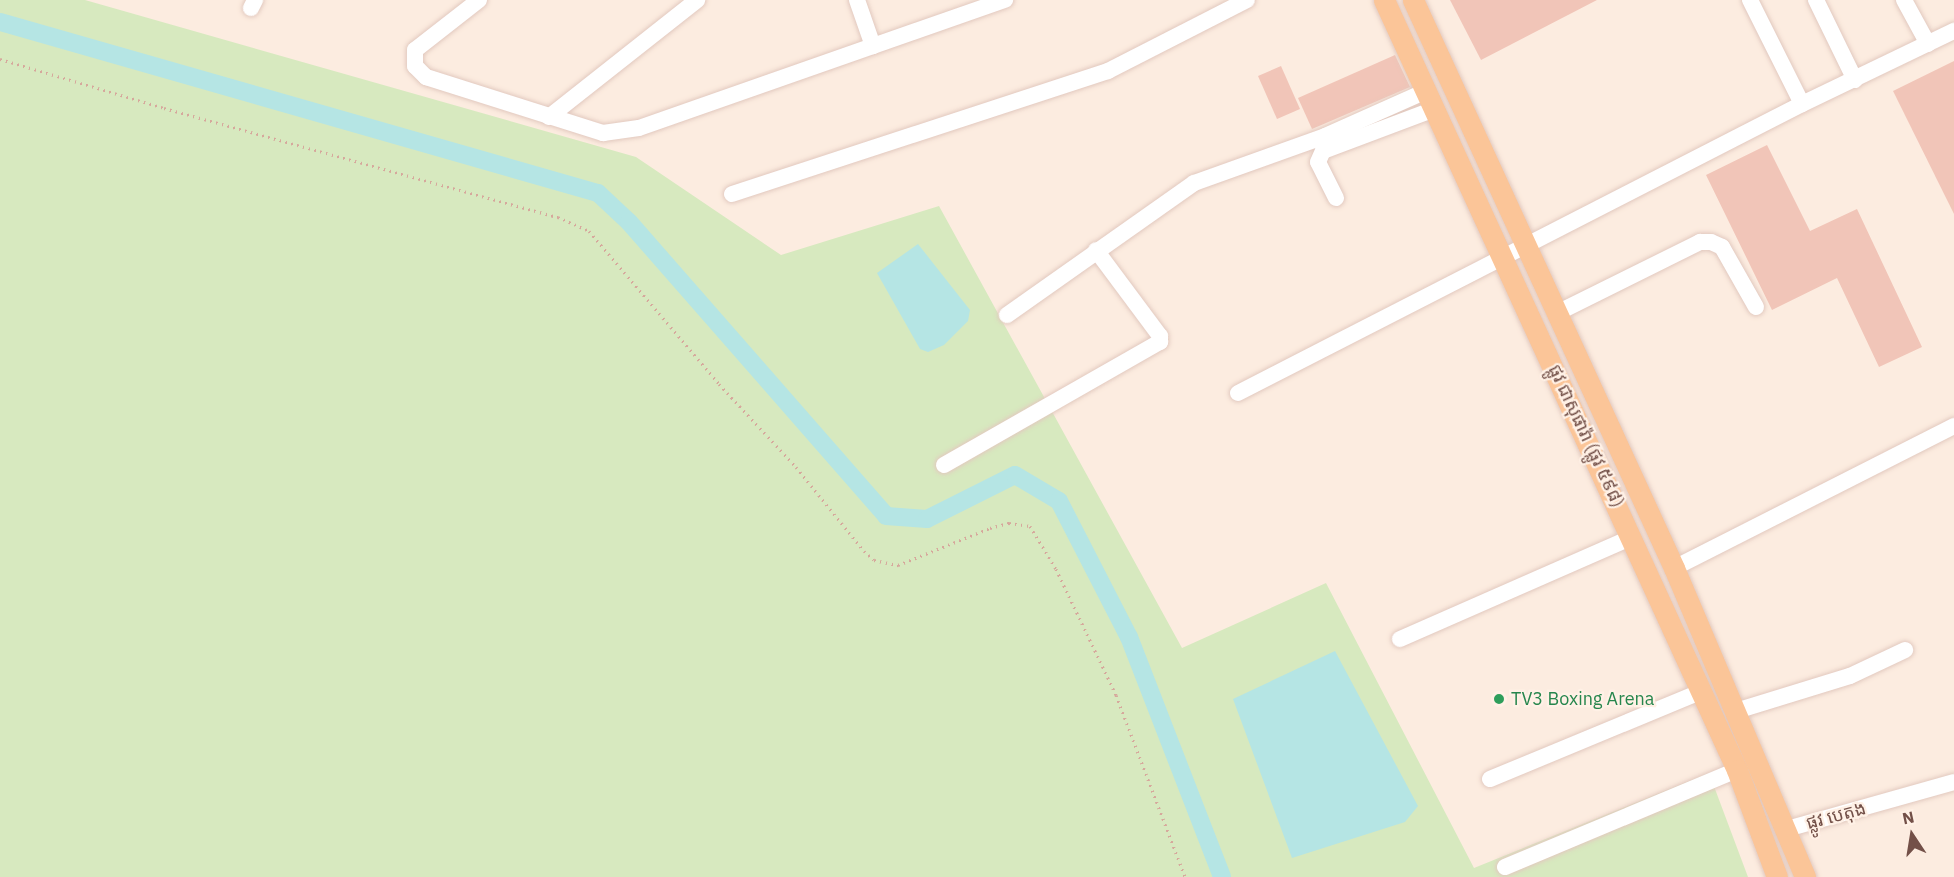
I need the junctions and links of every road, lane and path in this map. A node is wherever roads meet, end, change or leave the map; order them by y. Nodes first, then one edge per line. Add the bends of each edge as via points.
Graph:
1 (479, 0) edge
2 (697, 0) edge
3 (857, 0) edge
4 (1005, 0) edge
5 (1247, 0) edge
6 (1384, 0) edge
7 (1413, 0) edge
8 (1750, 0) edge
9 (1816, 0) edge
10 (1904, 0) edge
11 (1954, 31) edge
12 (1929, 44) junction
13 (873, 46) junction
14 (0, 59) edge
15 (1855, 80) junction
16 (1430, 100) junction
17 (1802, 105) junction
18 (549, 117) junction
19 (732, 194) dead end
20 (1336, 198) dead end
21 (1526, 245) junction
22 (1096, 250) junction
23 (1503, 257) junction
24 (1756, 307) dead end
25 (1557, 314) junction
26 (1007, 315) dead end
27 (1238, 393) dead end
28 (1954, 426) edge
29 (944, 465) dead end
30 (1632, 537) junction
31 (1674, 568) junction
32 (1698, 621) junction
33 (1674, 632) junction
34 (1400, 639) dead end
35 (1905, 650) dead end
36 (1700, 692) junction
37 (1736, 711) junction
38 (1737, 770) junction
39 (1490, 779) dead end
40 (1954, 782) edge
41 (1787, 829) junction
42 (1505, 867) dead end
43 (1185, 877) edge
44 (1777, 877) edge
45 (1805, 877) edge

1 - 18 street via 415,50 415,66 426,77
2 - 18 street
3 - 13 street
4 - 13 street
5 - 19 street via 1108,71
6 - 16 main road, ផ្លូវ ជាសុផារ៉ា (ផ្លូវ ៥៩៨)
7 - 21 main road, ផ្លូវ ជាសុផារ៉ា (ផ្លូវ ៥៩៨)
8 - 17 street
9 - 15 street
10 - 12 street
11 - 12 street
12 - 15 street
13 - 18 street via 639,128 603,133
14 - 43 path via 558,217 589,231 874,560 898,565 990,528 1010,523 1030,526 1056,569 1116,695
15 - 17 street
16 - 20 street via 1323,151 1318,162
16 - 22 street via 1194,183
16 - 23 main road, ផ្លូវ ជាសុផារ៉ា (ផ្លូវ ៥៩៨)
17 - 21 street
21 - 23 street
21 - 25 main road, ផ្លូវ ជាសុផារ៉ា (ផ្លូវ ៥៩៨)
22 - 26 street
22 - 29 street via 1160,336 1160,342
23 - 27 street
23 - 30 main road, ផ្លូវ ជាសុផារ៉ា (ផ្លូវ ៥៩៨)
24 - 25 street via 1722,247 1700,242
25 - 31 main road, ផ្លូវ ជាសុផារ៉ា (ផ្លូវ ៥៩៨)
28 - 31 street
30 - 33 main road, ផ្លូវ ជាសុផារ៉ា (ផ្លូវ ៥៩៨)
30 - 34 street
31 - 32 main road, ផ្លូវ ជាសុផារ៉ា (ផ្លូវ ៥៩៨)
32 - 33 main road
32 - 37 main road, ផ្លូវ ជាសុផារ៉ា (ផ្លូវ ៥៩៨)
33 - 36 main road, ផ្លូវ ជាសុផារ៉ា (ផ្លូវ ៥៩៨)
35 - 37 street via 1850,676
36 - 38 main road, ផ្លូវ ជាសុផារ៉ា (ផ្លូវ ៥៩៨)
36 - 39 street
37 - 41 main road, ផ្លូវ ជាសុផារ៉ា (ផ្លូវ ៥៩៨)
38 - 42 street
38 - 44 main road, ផ្លូវ ជាសុផារ៉ា (ផ្លូវ ៥៩៨)
40 - 41 street, ផ្លូវ បេតុង
41 - 45 main road, ផ្លូវ ជាសុផារ៉ា (ផ្លូវ ៥៩៨)

